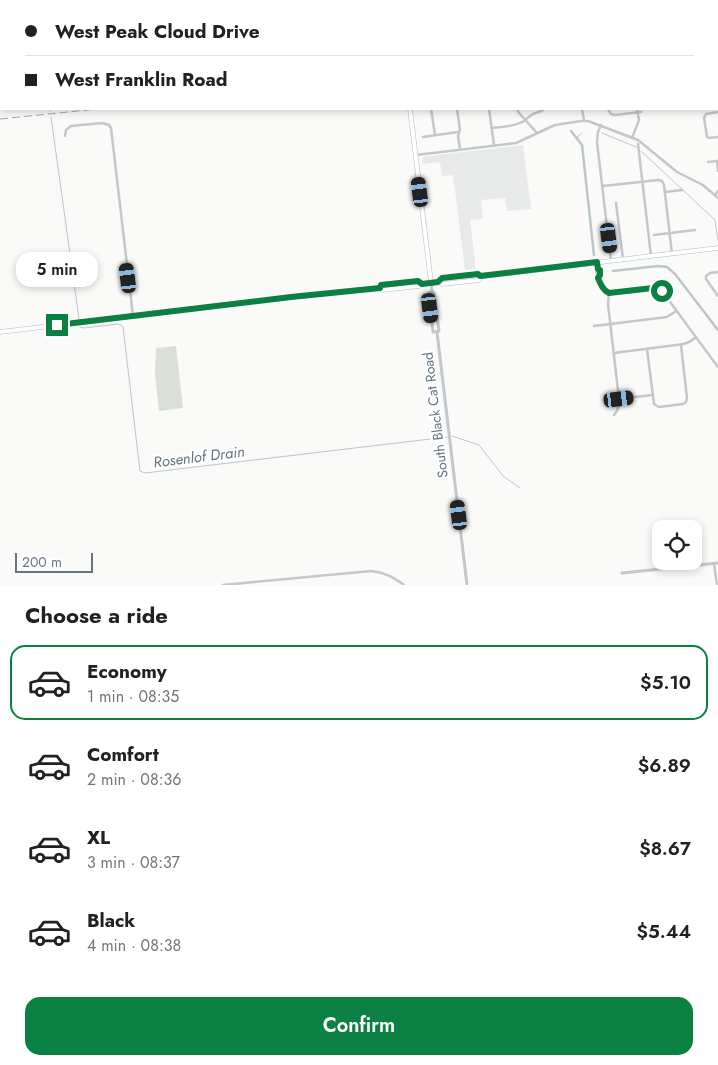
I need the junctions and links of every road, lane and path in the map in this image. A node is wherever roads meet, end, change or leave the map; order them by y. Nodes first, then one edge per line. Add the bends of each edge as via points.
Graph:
1 (410, 110) edge
2 (431, 110) edge
3 (457, 110) edge
4 (489, 110) edge
5 (517, 110) edge
6 (543, 110) edge
7 (582, 110) edge
8 (608, 110) edge
9 (710, 110) edge
10 (639, 111) edge
11 (718, 112) edge
12 (711, 113) junction
13 (526, 120) junction
14 (584, 120) junction
15 (601, 125) junction
16 (492, 128) junction
17 (459, 132) junction
18 (537, 133) junction
19 (434, 135) junction
20 (65, 136) dead end
21 (423, 136) dead end
22 (718, 137) edge
23 (632, 138) junction
24 (638, 144) dead end
25 (494, 145) junction
26 (460, 149) junction
27 (416, 155) junction
28 (717, 161) edge
29 (708, 162) dead end
30 (718, 171) edge
31 (642, 181) junction
32 (602, 186) junction
33 (682, 190) dead end
34 (718, 191) edge
35 (665, 192) junction
36 (715, 194) junction
37 (718, 198) edge
38 (616, 203) dead end
39 (695, 230) dead end
40 (670, 233) junction
41 (654, 235) dead end
42 (718, 248) edge
43 (672, 254) junction
44 (651, 256) junction
45 (623, 259) junction
46 (611, 261) junction
47 (597, 262) junction
48 (718, 272) edge
49 (431, 282) junction
50 (609, 293) junction
51 (718, 296) edge
52 (676, 311) junction
53 (133, 316) junction
54 (610, 324) junction
55 (594, 326) dead end
56 (0, 332) edge
57 (696, 337) junction
58 (681, 345) junction
59 (647, 349) junction
60 (614, 353) junction
61 (718, 367) edge
62 (652, 395) junction
63 (619, 399) junction
64 (614, 414) dead end
65 (716, 564) edge
66 (622, 573) dead end
67 (223, 585) edge
68 (404, 585) edge
69 (467, 585) edge
70 (717, 585) edge

1 - 27 main road
2 - 19 street
3 - 17 street
4 - 16 street
5 - 13 street
6 - 13 street
7 - 14 street
8 - 10 street via 614,115
9 - 12 street
10 - 23 street
11 - 12 street
12 - 22 street via 704,115 706,135 708,138
13 - 16 street
13 - 18 street
14 - 15 street
14 - 18 street via 555,125
15 - 23 street
15 - 32 street via 597,142
16 - 25 street
17 - 19 street
17 - 26 street
18 - 25 street via 516,143
19 - 21 street
20 - 53 street via 71,126 102,122 111,128
23 - 36 street via 677,172
24 - 31 street
25 - 26 street
26 - 27 street
27 - 49 main road
28 - 29 street
28 - 30 street
31 - 32 street
31 - 35 street via 662,181
31 - 44 street
32 - 46 street
33 - 35 street
34 - 36 street
35 - 40 street
36 - 37 street
38 - 45 street
39 - 40 street
40 - 41 street
40 - 43 street
42 - 43 main road
43 - 44 main road
44 - 45 main road
45 - 46 main road
46 - 47 main road
47 - 49 main road via 442,278
47 - 50 street via 597,276
48 - 51 street via 706,276
49 - 53 main road via 381,285 380,288
49 - 69 street, South Black Cat Road via 432,290 428,294 433,332 437,332
50 - 52 street via 653,288 660,290
50 - 54 street
52 - 54 street via 667,317
52 - 57 street
53 - 56 main road
54 - 55 street
54 - 60 street
57 - 58 street
57 - 61 street
58 - 59 street
58 - 62 street via 686,402 659,407 653,402
59 - 60 street
59 - 62 street
60 - 63 street
62 - 63 street
63 - 64 street
65 - 66 street
65 - 70 street
67 - 68 street via 371,571 389,575

